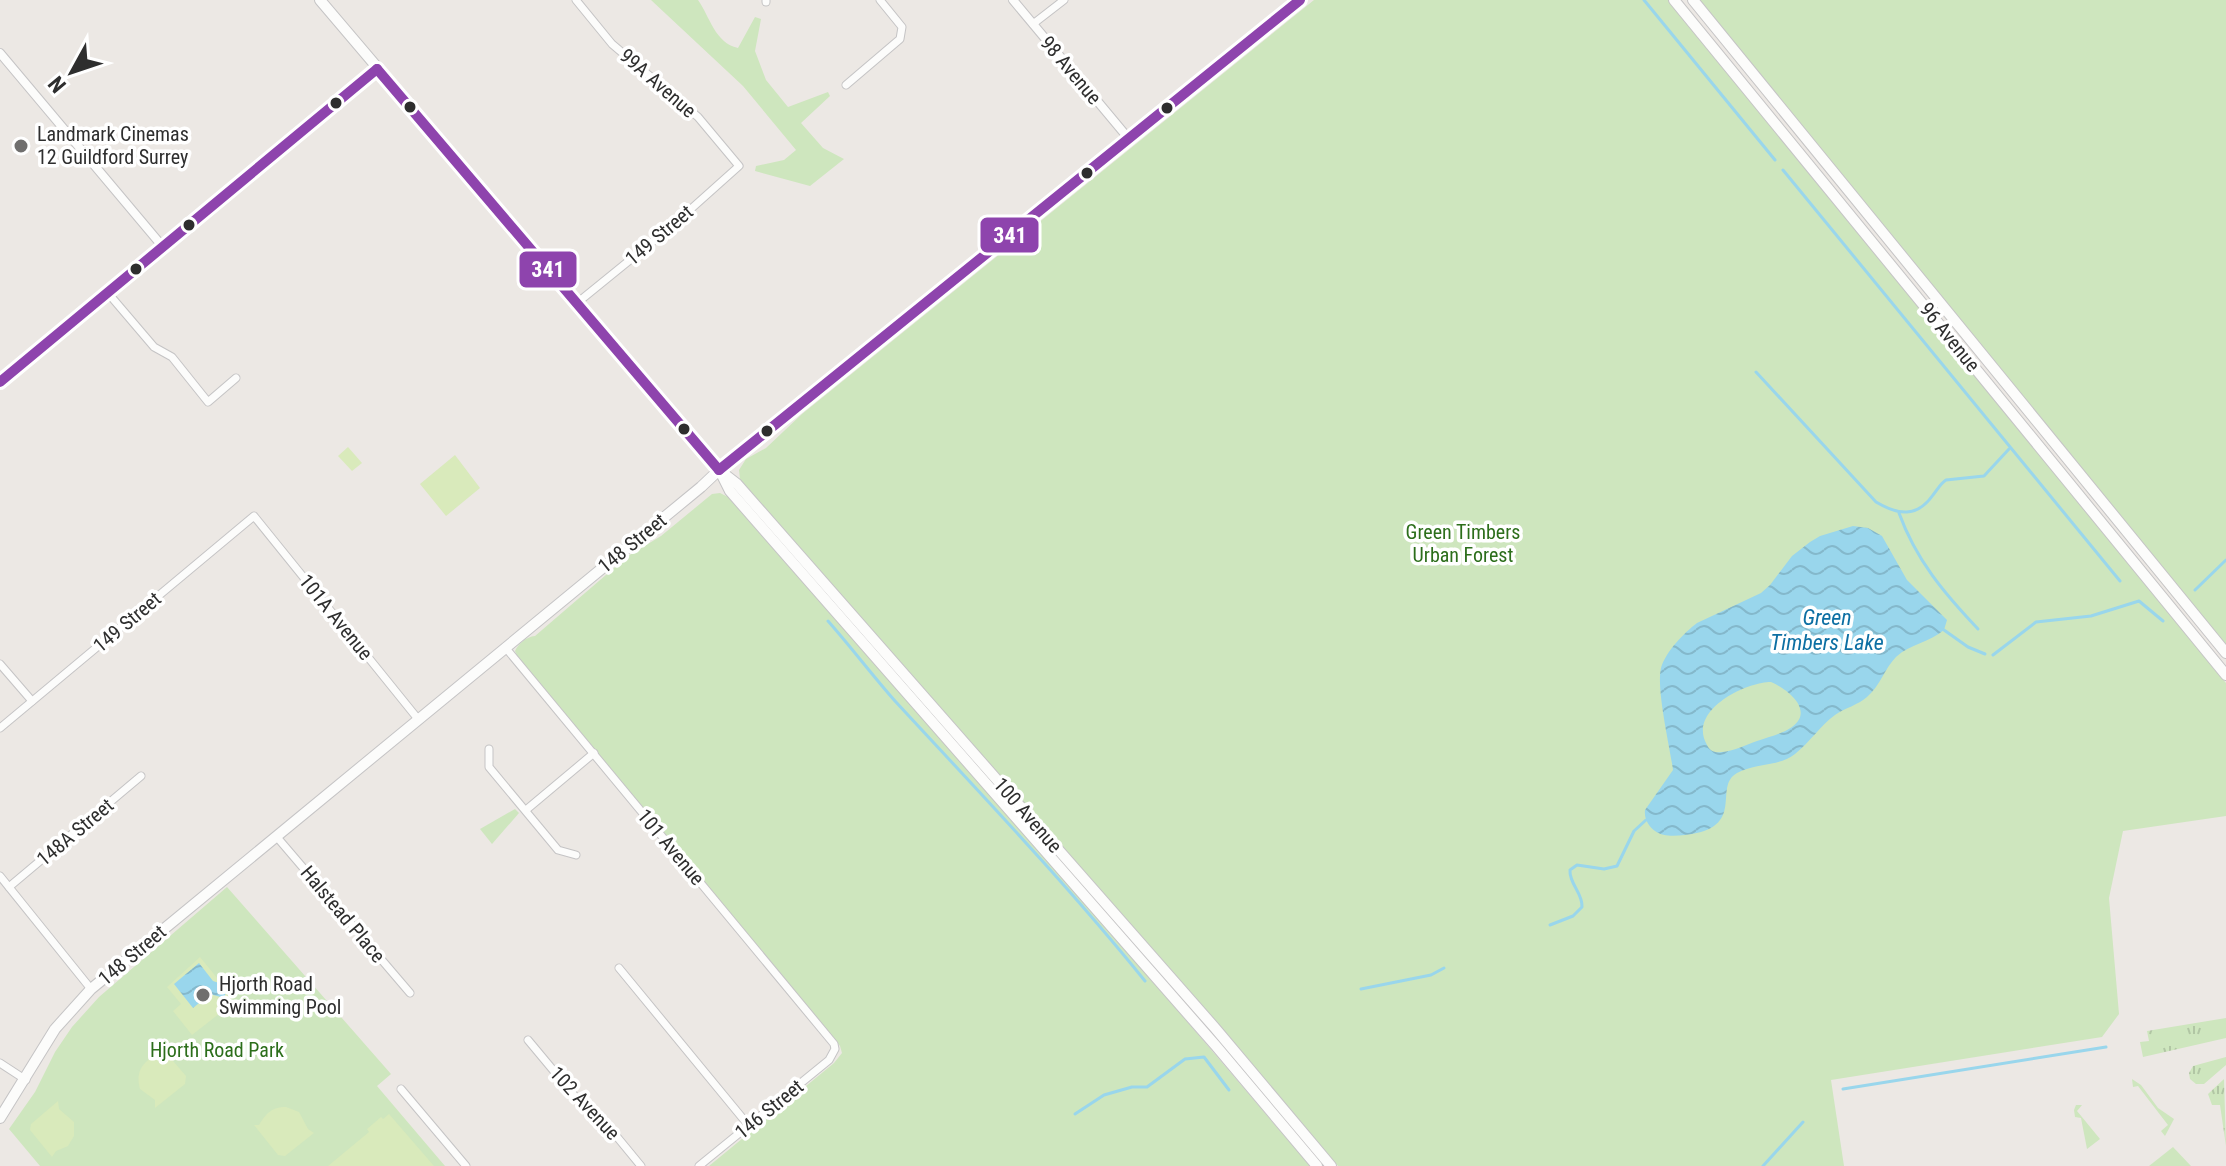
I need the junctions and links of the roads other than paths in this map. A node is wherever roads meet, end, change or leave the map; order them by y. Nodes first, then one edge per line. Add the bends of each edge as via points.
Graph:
1 (320, 0) edge
2 (576, 0) edge
3 (880, 0) edge
4 (1013, 0) edge
5 (1064, 0) edge
6 (1300, 0) edge
7 (1674, 0) edge
8 (1693, 0) edge
9 (1033, 24) junction
10 (0, 53) edge
11 (377, 69) junction
12 (846, 85) dead end
13 (1129, 139) junction
14 (739, 166) joint
15 (163, 247) junction
16 (108, 293) junction
17 (577, 303) junction
18 (236, 378) dead end
19 (0, 382) edge
20 (719, 470) junction
21 (254, 516) joint
22 (505, 647) junction
23 (2226, 653) edge
24 (0, 664) edge
25 (2226, 675) edge
26 (32, 701) junction
27 (418, 719) junction
28 (0, 728) edge
29 (489, 749) dead end
30 (594, 753) junction
31 (141, 776) dead end
32 (526, 810) junction
33 (276, 836) junction
34 (576, 855) dead end
35 (0, 876) edge
36 (9, 887) junction
37 (619, 968) dead end
38 (91, 989) junction
39 (410, 993) dead end
40 (528, 1040) dead end
41 (835, 1049) joint
42 (0, 1063) edge
43 (26, 1080) junction
44 (401, 1089) dead end
45 (0, 1118) edge
46 (749, 1126) junction
47 (466, 1166) edge
48 (641, 1166) edge
49 (699, 1166) edge
50 (1317, 1166) edge
51 (1331, 1166) edge

1 - 11 main road, 100 Avenue
2 - 14 street, 99A Avenue via 612,44 698,117
3 - 12 street via 899,22 902,34
4 - 9 street, 98 Avenue
5 - 9 street
6 - 13 main road, 148 Street
7 - 25 main road, 96 Avenue
8 - 23 main road, 96 Avenue
9 - 13 street, 98 Avenue
10 - 15 street
11 - 15 main road
11 - 17 main road, 100 Avenue
13 - 20 main road, 148 Street
14 - 17 street, 149 Street
15 - 16 main road
16 - 18 street via 208,402
16 - 19 main road
17 - 20 main road, 100 Avenue
20 - 22 main road, 148 Street
20 - 50 main road, 100 Avenue via 730,491
20 - 51 main road, 100 Avenue via 1097,893
21 - 26 street, 149 Street
21 - 27 street, 101A Avenue
22 - 27 main road, 148 Street
22 - 30 street, 101 Avenue
24 - 26 street
26 - 28 street, 149 Street
27 - 33 main road, 148 Street
29 - 32 street via 489,767
30 - 32 street
30 - 41 street, 101 Avenue
31 - 36 street, 148A Street
32 - 34 street via 558,850
33 - 38 main road, 148 Street
33 - 39 street, Halstead Place
35 - 36 street
36 - 38 street
37 - 46 street
38 - 43 main road, 148 Street via 55,1029
40 - 48 street, 102 Avenue
41 - 46 street, 146 Street via 829,1060
42 - 43 street
43 - 45 main road, 148 Street
44 - 47 street
46 - 49 street, 146 Street

